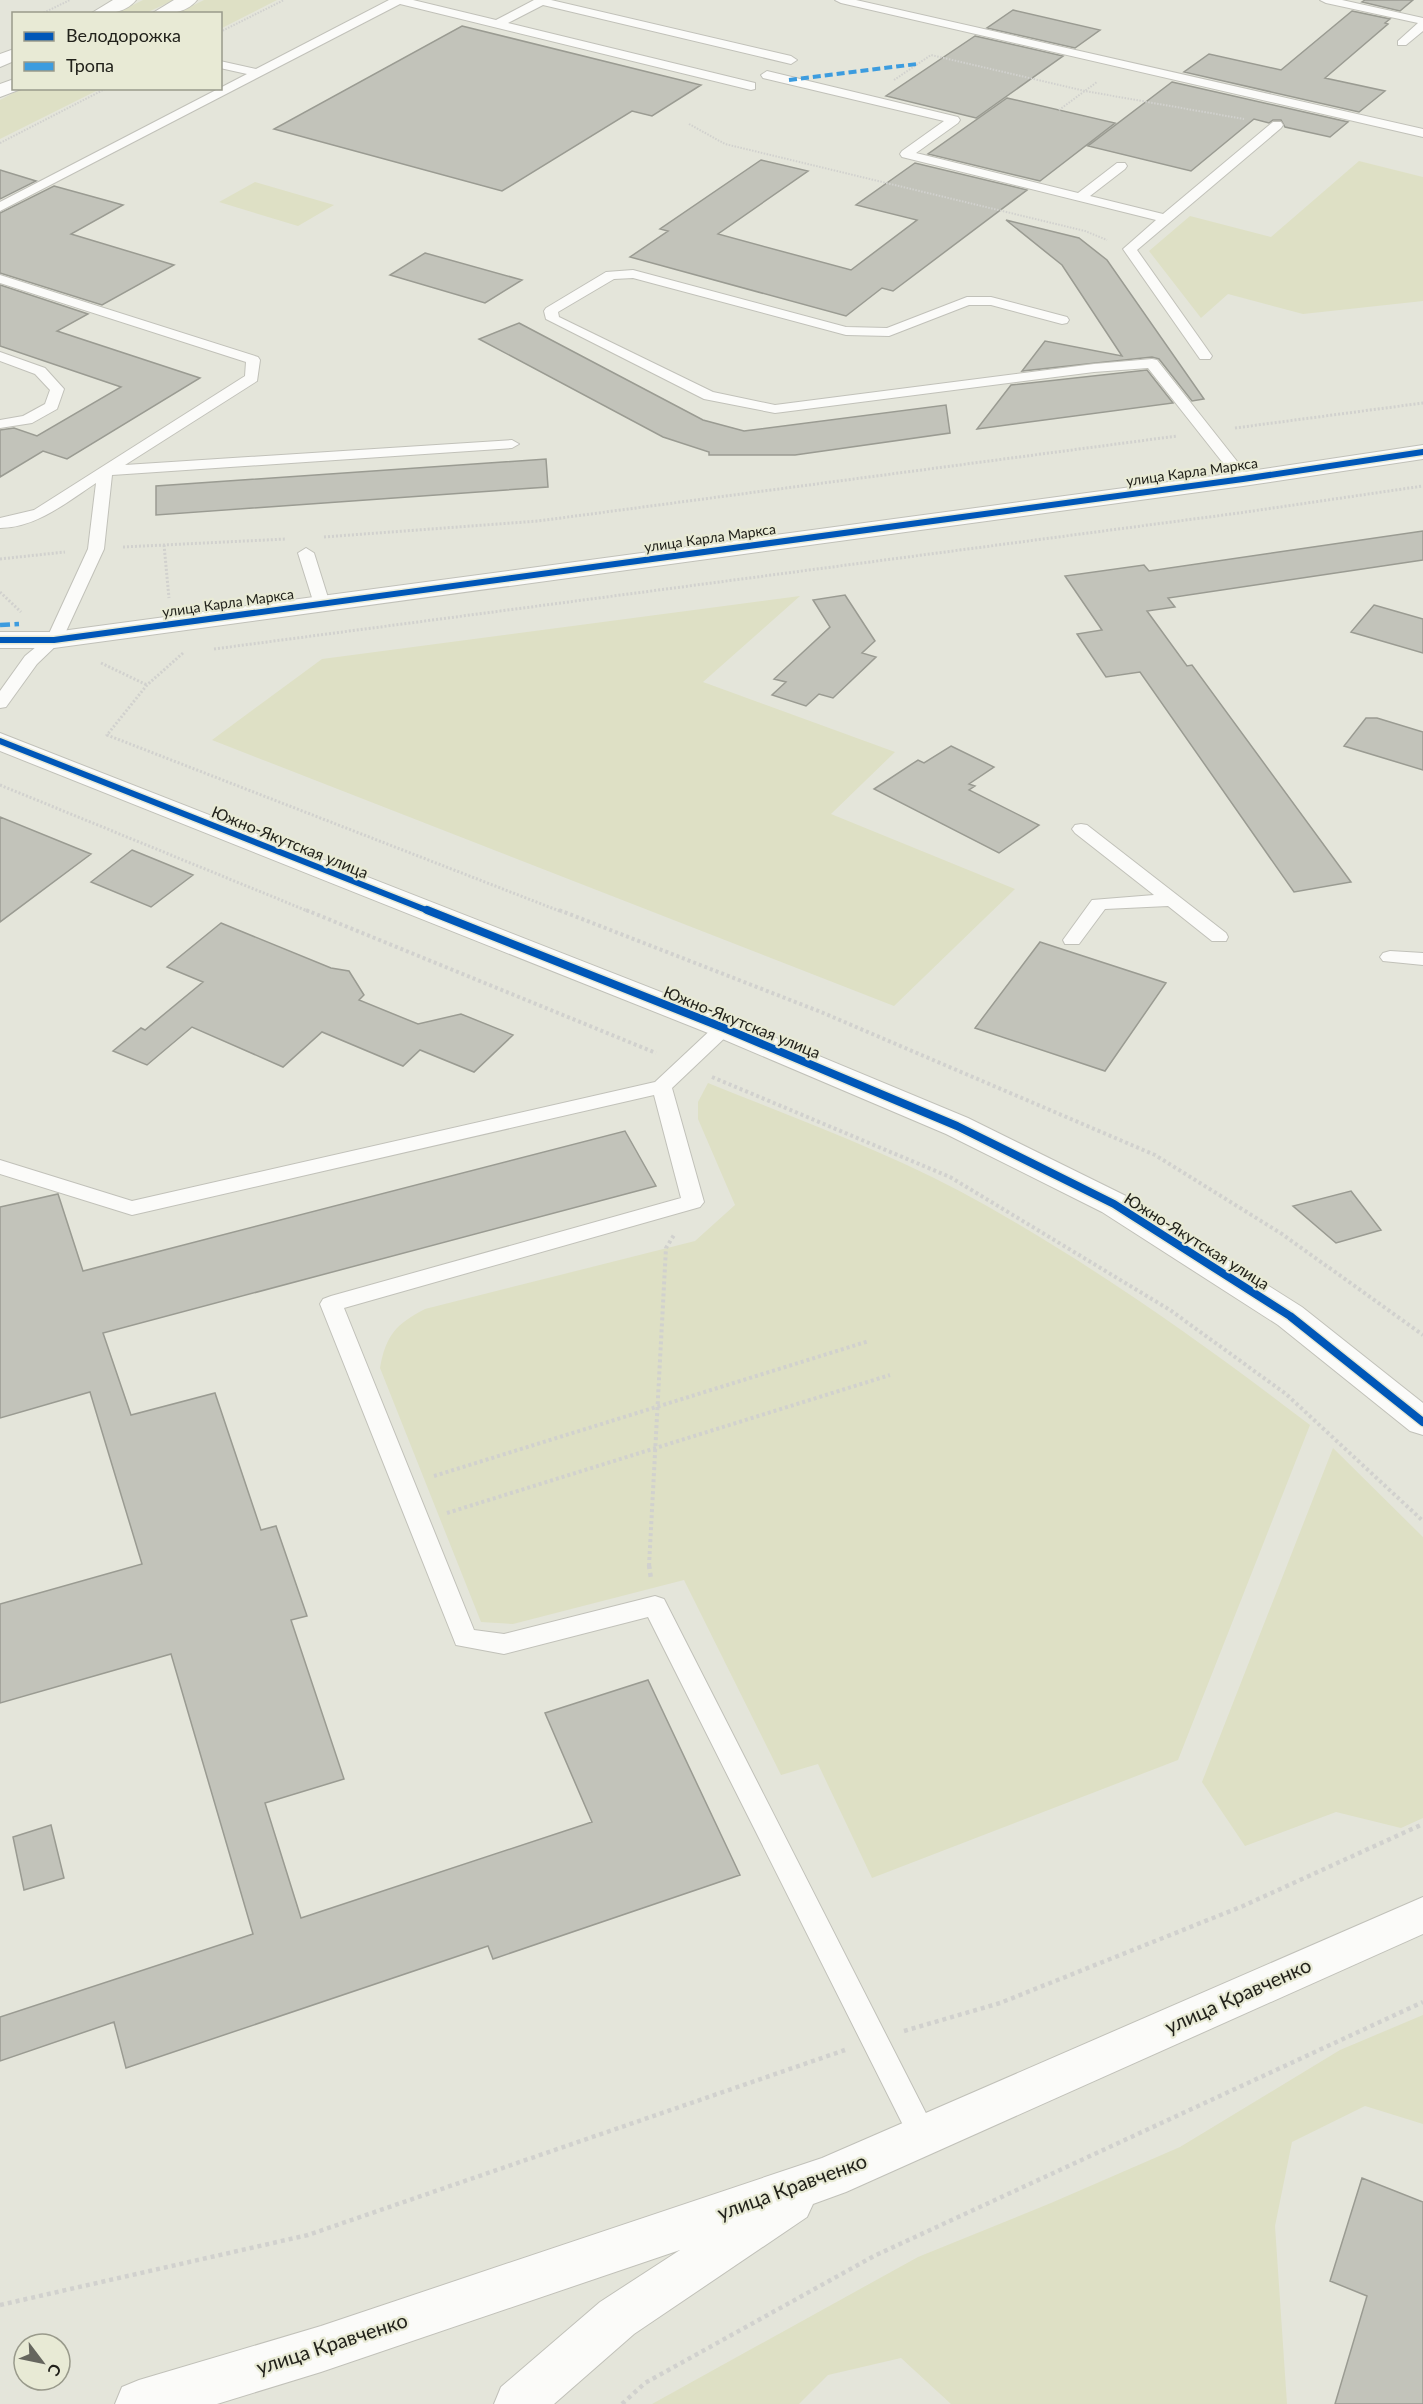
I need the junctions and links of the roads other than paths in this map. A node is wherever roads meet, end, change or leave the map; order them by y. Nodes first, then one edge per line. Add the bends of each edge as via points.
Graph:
1 (127, 0) edge
2 (188, 0) edge
3 (398, 0) edge
4 (841, 0) edge
5 (1326, 0) edge
6 (103, 12) edge
7 (164, 12) edge
8 (1423, 23) edge
9 (498, 24) junction
10 (1402, 43) dead end
11 (791, 60) dead end
12 (222, 64) edge
13 (257, 73) junction
14 (767, 75) dead end
15 (751, 86) dead end
16 (1277, 125) road end
17 (1423, 133) edge
18 (1121, 166) dead end
19 (1081, 197) junction
20 (0, 207) edge
21 (1166, 219) junction
22 (0, 279) edge
23 (1062, 320) dead end
24 (0, 356) edge
25 (1205, 356) dead end
26 (0, 424) edge
27 (512, 444) dead end
28 (1423, 452) edge
29 (105, 471) junction
30 (1243, 479) junction
31 (0, 523) edge
32 (306, 552) dead end
33 (322, 604) junction
34 (0, 640) edge
35 (54, 640) junction
36 (1, 701) edge
37 (0, 741) edge
38 (1081, 829) dead end
39 (1172, 900) junction
40 (1219, 937) dead end
41 (1072, 940) dead end
42 (1390, 957) dead end
43 (1423, 959) edge
44 (724, 1028) junction
45 (662, 1087) junction
46 (0, 1167) edge
47 (1423, 1422) edge
48 (1423, 1915) edge
49 (923, 2136) junction
50 (830, 2177) junction
51 (139, 2404) edge
52 (518, 2404) edge

1 - 6 street
2 - 7 street
3 - 9 lane
3 - 13 lane
4 - 17 lane
5 - 8 lane
8 - 10 lane
9 - 11 lane via 541,1
9 - 15 lane
12 - 13 lane
13 - 20 lane
14 - 19 lane via 954,120 906,154
16 - 21 lane
18 - 19 lane
19 - 21 lane
21 - 25 lane via 1130,249
22 - 29 lane via 253,360 252,378
23 - 30 lane via 991,301 968,301 889,332 846,331 633,274 611,275 551,311 553,319 709,396 775,409 1152,363
24 - 26 lane via 40,371 57,389 52,406 27,420
27 - 29 lane
28 - 30 street, улица Карла Маркса
29 - 31 lane via 39,513
29 - 35 lane via 96,549
30 - 33 street, улица Карла Маркса
32 - 33 lane
33 - 35 street, улица Карла Маркса
34 - 35 street, улица Карла Маркса
35 - 36 lane via 31,660
37 - 44 street, Южно-Якутская улица
38 - 39 lane
39 - 40 lane
39 - 41 lane via 1099,904
42 - 43 lane
44 - 45 lane
44 - 47 street, Южно-Якутская улица via 957,1126 1114,1204 1290,1316
45 - 46 lane via 132,1208
45 - 49 lane via 693,1202 331,1304 465,1638 504,1644 655,1606
48 - 49 street, улица Кравченко
49 - 50 street, улица Кравченко
50 - 51 street, улица Кравченко via 332,2345
50 - 52 street via 616,2318

